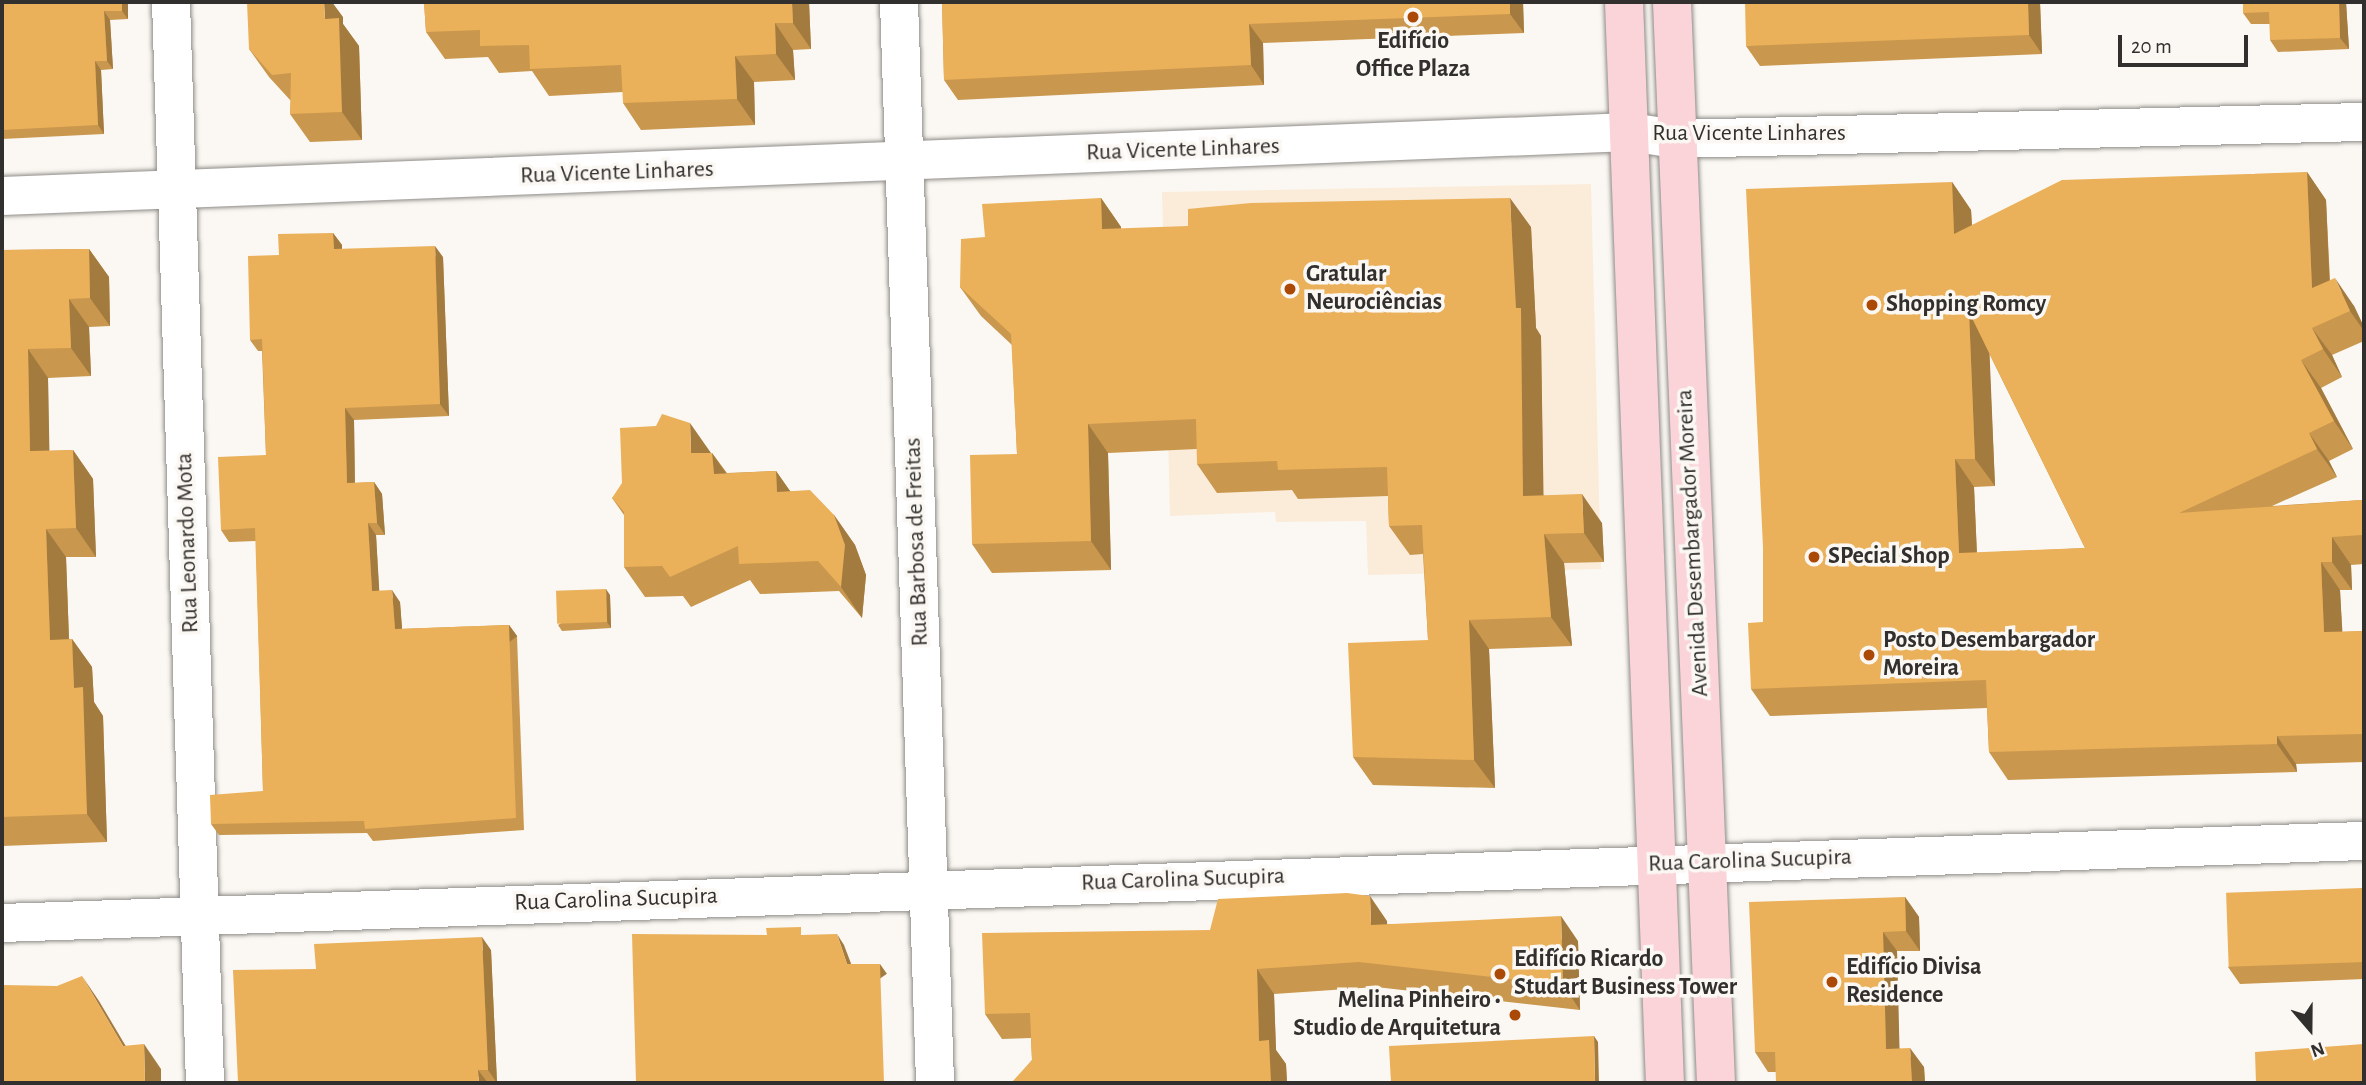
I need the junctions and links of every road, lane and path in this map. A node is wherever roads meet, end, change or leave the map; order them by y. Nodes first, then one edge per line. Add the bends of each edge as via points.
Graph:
1 (172, 2) edge
2 (900, 2) edge
3 (1624, 2) edge
4 (1672, 2) edge
5 (2364, 122) edge
6 (1630, 132) junction
7 (1676, 139) junction
8 (905, 161) junction
9 (178, 190) junction
10 (2, 196) edge
11 (2364, 841) edge
12 (1709, 863) junction
13 (1657, 864) junction
14 (928, 888) junction
15 (198, 915) junction
16 (2, 923) edge
17 (205, 1083) edge
18 (934, 1083) edge
19 (1665, 1083) edge
20 (1716, 1083) edge

1 - 9 street, Rua Leonardo Mota
2 - 8 street, Rua Barbosa de Freitas
3 - 6 main road, Avenida Desembargador Moreira
4 - 7 main road, Avenida Desembargador Moreira
5 - 7 street, Rua Vicente Linhares
6 - 7 street, Rua Vicente Linhares
6 - 8 street, Rua Vicente Linhares
6 - 13 main road, Avenida Desembargador Moreira
7 - 12 main road, Avenida Desembargador Moreira
8 - 9 street, Rua Vicente Linhares
8 - 14 street, Rua Barbosa de Freitas
9 - 10 street, Rua Vicente Linhares
9 - 15 street, Rua Leonardo Mota
11 - 12 street, Rua Carolina Sucupira
12 - 13 street, Rua Carolina Sucupira
12 - 20 main road, Avenida Desembargador Moreira
13 - 14 street, Rua Carolina Sucupira
13 - 19 main road, Avenida Desembargador Moreira
14 - 15 street, Rua Carolina Sucupira
14 - 18 street, Rua Barbosa de Freitas
15 - 16 street, Rua Carolina Sucupira
15 - 17 street, Rua Leonardo Mota

